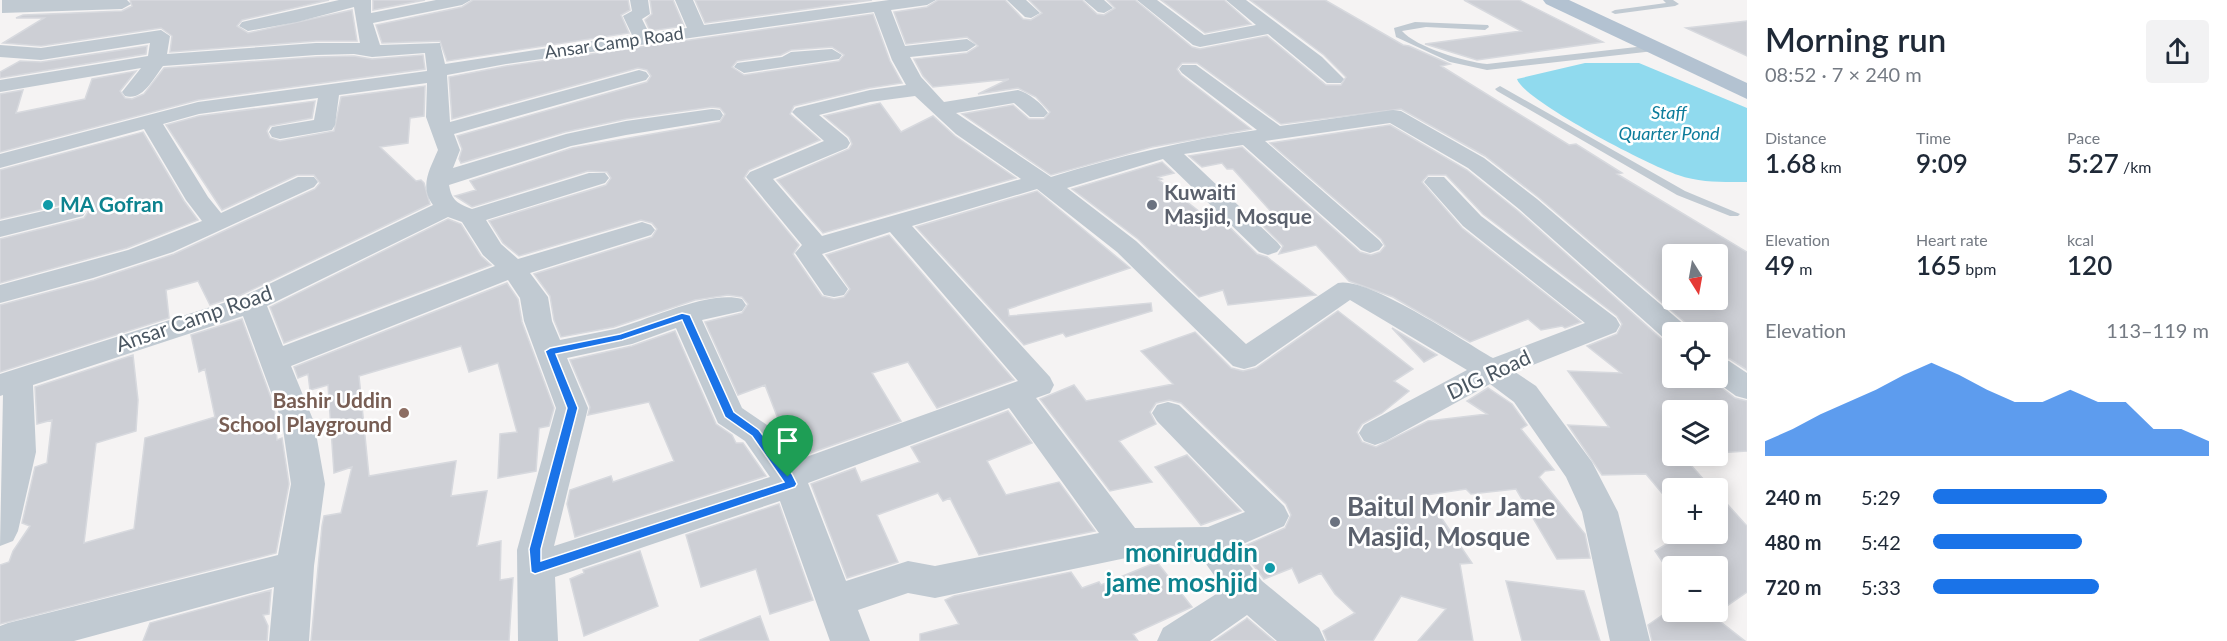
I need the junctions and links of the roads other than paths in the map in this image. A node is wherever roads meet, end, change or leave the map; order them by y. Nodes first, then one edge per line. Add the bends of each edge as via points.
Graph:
1 (13, 0) edge
2 (360, 0) edge
3 (462, 0) edge
4 (639, 0) edge
5 (684, 0) edge
6 (764, 0) edge
7 (927, 0) edge
8 (1016, 0) edge
9 (1146, 0) edge
10 (1235, 0) edge
11 (1553, 0) edge
12 (1589, 0) edge
13 (1667, 0) edge
14 (79, 2) edge
15 (123, 4) dead end
16 (852, 5) edge
17 (881, 7) junction
18 (1615, 12) junction
19 (1031, 13) dead end
20 (363, 20) junction
21 (777, 21) junction
22 (248, 26) dead end
23 (1485, 27) dead end
24 (1269, 28) junction
25 (698, 31) junction
26 (653, 42) junction
27 (967, 45) dead end
28 (1654, 48) junction
29 (0, 51) edge
30 (372, 51) junction
31 (898, 52) junction
32 (832, 55) dead end
33 (791, 58) junction
34 (156, 62) junction
35 (744, 67) dead end
36 (1189, 69) dead end
37 (436, 73) junction
38 (1747, 73) edge
39 (639, 76) dead end
40 (1334, 79) dead end
41 (0, 86) edge
42 (920, 89) junction
43 (1500, 89) dead end
44 (329, 90) junction
45 (132, 92) dead end
46 (1747, 92) edge
47 (942, 109) junction
48 (1037, 113) dead end
49 (712, 115) dead end
50 (150, 120) junction
51 (324, 125) junction
52 (441, 131) junction
53 (280, 132) dead end
54 (1275, 133) junction
55 (1248, 138) junction
56 (325, 149) dead end
57 (1168, 151) junction
58 (0, 160) edge
59 (597, 178) dead end
60 (437, 181) junction
61 (306, 182) dead end
62 (1436, 182) dead end
63 (1044, 184) junction
64 (74, 211) dead end
65 (1747, 211) edge
66 (459, 213) junction
67 (1734, 214) junction
68 (1718, 217) dead end
69 (896, 223) junction
70 (217, 224) junction
71 (0, 229) edge
72 (642, 230) dead end
73 (1370, 245) dead end
74 (816, 246) junction
75 (1268, 248) dead end
76 (513, 269) junction
77 (834, 289) dead end
78 (0, 294) edge
79 (252, 303) junction
80 (732, 304) dead end
81 (685, 315) junction
82 (1663, 322) edge
83 (550, 351) junction
84 (274, 361) junction
85 (1491, 370) junction
86 (1728, 375) edge
87 (9, 382) edge
88 (1747, 388) edge
89 (1016, 394) junction
90 (1168, 413) dead end
91 (1375, 433) dead end
92 (789, 481) junction
93 (0, 531) edge
94 (1211, 542) junction
95 (1126, 543) junction
96 (295, 566) junction
97 (535, 568) junction
98 (1249, 592) junction
99 (836, 601) junction
100 (8, 641) edge
101 (289, 641) edge
102 (538, 641) edge
103 (850, 641) edge
104 (1177, 641) edge
105 (1305, 641) edge
106 (1630, 641) edge

1 - 14 street via 2,8
2 - 20 street
2 - 22 street via 278,13
3 - 20 street
4 - 26 street via 641,14 632,16
5 - 25 street
6 - 21 street
7 - 17 street, Ansar Camp Road
8 - 19 street
9 - 24 street via 1200,41
10 - 24 street
11 - 28 main road
12 - 18 main road
13 - 18 lane via 1676,4
14 - 15 street
16 - 17 street, Ansar Camp Road
16 - 21 street, Ansar Camp Road
17 - 31 street
18 - 38 main road
20 - 30 street
21 - 25 street, Ansar Camp Road
21 - 33 street
23 - 28 lane via 1415,25 1397,30 1399,35 1429,50 1472,66
24 - 40 street
25 - 26 street, Ansar Camp Road
26 - 37 street, Ansar Camp Road via 506,58
27 - 31 street
28 - 46 main road
29 - 34 street via 41,54 161,36
30 - 34 street via 316,49
30 - 37 street via 433,47
31 - 42 street
32 - 33 street
33 - 35 street via 791,62
34 - 41 street via 114,65
34 - 45 street
36 - 54 street
37 - 44 street, Ansar Camp Road
37 - 52 street
39 - 52 street
42 - 47 street
42 - 74 street via 803,112 839,143 758,177
43 - 67 lane via 1681,193
44 - 50 street, Ansar Camp Road via 198,108
44 - 51 street
47 - 48 street via 1018,96
47 - 63 street
49 - 60 street via 567,141
50 - 58 street, Ansar Camp Road
50 - 70 street
51 - 53 street
51 - 56 street
52 - 60 street via 449,150
54 - 55 street
54 - 82 street via 1393,116 1476,163
55 - 57 street
55 - 73 street
57 - 63 street
57 - 75 street
59 - 66 street, Ansar Camp Road
60 - 66 street via 439,197
61 - 70 street
62 - 85 street, DIG Road via 1472,221 1606,325
63 - 69 street
63 - 85 street via 1160,276 1244,359 1348,289
64 - 71 street
65 - 67 lane
66 - 76 street
66 - 79 street, Ansar Camp Road
67 - 68 lane
69 - 74 street
69 - 89 street via 1039,385
70 - 78 street via 130,260
72 - 76 street
74 - 77 street via 808,253
76 - 83 street via 534,297
76 - 84 street
79 - 84 street
79 - 87 street, Ansar Camp Road
80 - 81 street
81 - 83 street via 622,337
81 - 92 street via 729,415 756,433
83 - 97 street via 572,408 535,549
84 - 96 street via 298,422 308,484
85 - 91 street, DIG Road
85 - 106 street via 1525,394 1580,471 1599,512
86 - 88 street
87 - 93 street via 19,452
89 - 92 street
89 - 95 street
90 - 94 street via 1271,516
92 - 97 street
92 - 99 street
94 - 95 street
94 - 98 street
95 - 99 street via 935,582 908,577
96 - 100 street
96 - 101 street
97 - 102 street
98 - 104 street
98 - 105 street
99 - 103 street

